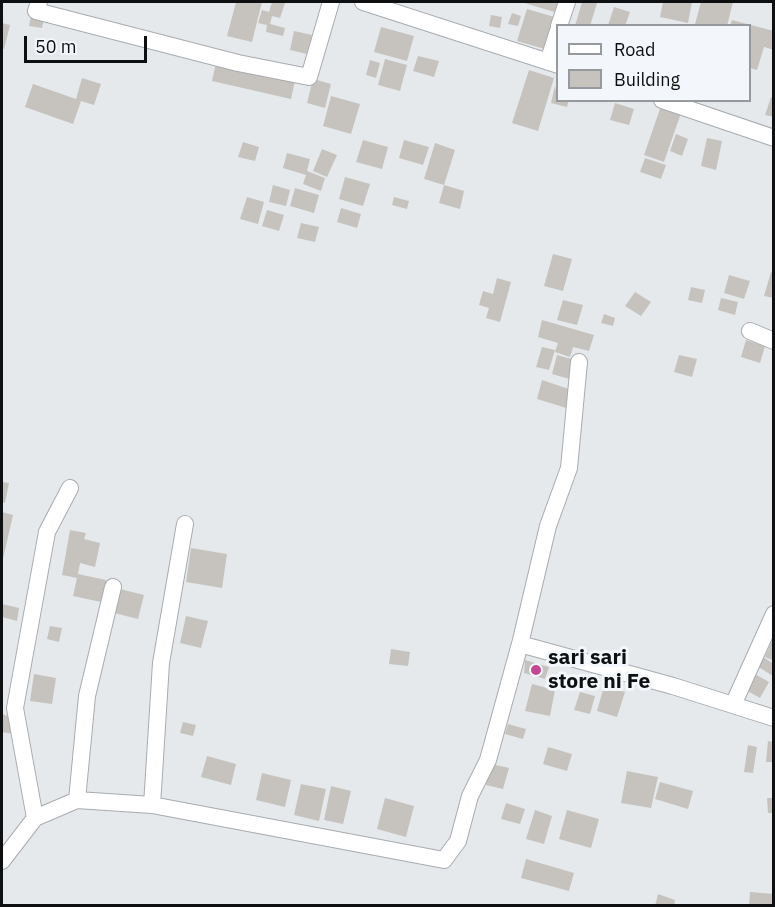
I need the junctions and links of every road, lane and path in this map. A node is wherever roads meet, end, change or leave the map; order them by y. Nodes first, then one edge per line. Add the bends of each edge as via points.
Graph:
1 (39, 2) edge
2 (331, 2) edge
3 (363, 2) edge
4 (567, 2) edge
5 (386, 5) edge
6 (560, 24) edge
7 (556, 44) edge
8 (553, 64) edge
9 (668, 102) edge
10 (774, 138) edge
11 (750, 331) dead end
12 (774, 341) edge
13 (579, 362) dead end
14 (70, 488) dead end
15 (185, 524) dead end
16 (113, 587) dead end
17 (774, 614) edge
18 (520, 644) junction
19 (733, 705) junction
20 (774, 718) edge
21 (77, 800) junction
22 (152, 805) junction
23 (35, 818) junction
24 (2, 861) edge

1 - 2 street via 36,11 238,63 309,76
3 - 5 street
4 - 6 street
5 - 8 street
7 - 8 street
9 - 10 street
11 - 12 street
13 - 18 street via 568,468 548,526
14 - 23 street via 47,532 15,708
15 - 22 street via 161,663
16 - 21 street via 87,696
17 - 19 street
18 - 19 street
18 - 22 street via 488,760 470,796 458,841 444,860
19 - 20 street
21 - 22 street
21 - 23 street
23 - 24 street

